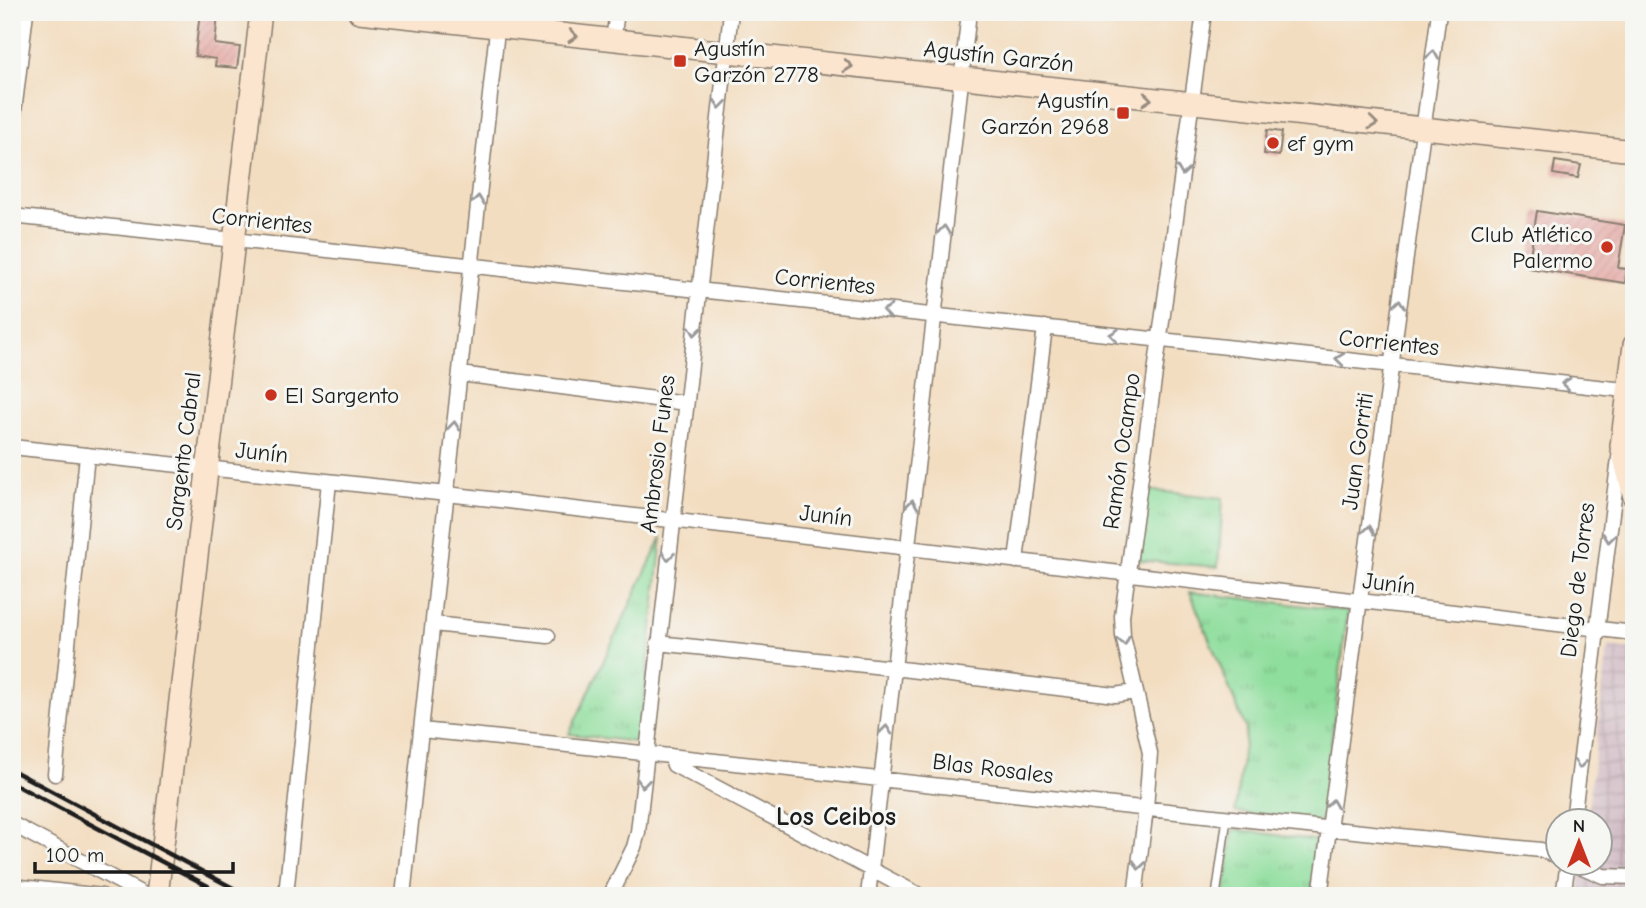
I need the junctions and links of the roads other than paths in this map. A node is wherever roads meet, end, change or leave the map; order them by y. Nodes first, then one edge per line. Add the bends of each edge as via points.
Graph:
1 (26, 12) edge
2 (261, 12) edge
3 (359, 12) edge
4 (617, 12) edge
5 (731, 12) edge
6 (969, 12) edge
7 (1203, 12) edge
8 (1439, 12) edge
9 (499, 20) edge
10 (613, 40) junction
11 (726, 53) junction
12 (961, 78) junction
13 (1192, 104) junction
14 (12, 129) edge
15 (1423, 129) junction
16 (1634, 151) edge
17 (12, 216) edge
18 (234, 239) junction
19 (470, 267) junction
20 (700, 291) junction
21 (934, 316) junction
22 (1045, 327) junction
23 (1160, 340) junction
24 (1634, 345) edge
25 (1391, 365) junction
26 (460, 374) junction
27 (1631, 391) edge
28 (686, 403) junction
29 (1621, 446) junction
30 (12, 447) edge
31 (88, 455) junction
32 (208, 468) junction
33 (329, 482) junction
34 (447, 494) junction
35 (1634, 497) edge
36 (672, 520) junction
37 (906, 548) junction
38 (1016, 561) junction
39 (1126, 573) junction
40 (1359, 602) junction
41 (433, 624) junction
42 (1597, 631) junction
43 (1634, 634) edge
44 (548, 636) dead end
45 (658, 643) junction
46 (893, 668) junction
47 (1135, 692) junction
48 (421, 730) junction
49 (646, 752) junction
50 (671, 756) junction
51 (55, 774) dead end
52 (881, 779) junction
53 (1575, 806) edge
54 (1146, 809) junction
55 (1227, 818) junction
56 (12, 824) edge
57 (1329, 830) junction
58 (1544, 851) edge
59 (872, 870) junction
60 (1567, 876) edge
61 (1603, 876) edge
62 (1634, 877) edge
63 (287, 885) dead end
64 (12, 886) edge
65 (616, 894) edge
66 (146, 895) edge
67 (103, 896) edge
68 (403, 896) edge
69 (869, 896) edge
70 (921, 896) edge
71 (1135, 896) edge
72 (1216, 896) edge
73 (1320, 896) edge
74 (1563, 896) edge

1 - 14 street
2 - 18 main road, Sargento Cabral
3 - 9 main road, Agustín Garzón
4 - 10 street
5 - 11 street, Ambrosio Funes
6 - 12 street
7 - 13 street, Ramón Ocampo
15 -> 8 street, Juan Gorriti
9 -> 10 main road, Agustín Garzón
19 -> 9 street
10 - 11 main road, Agustín Garzón
11 -> 12 main road, Agustín Garzón
11 -> 20 street, Ambrosio Funes
12 -> 13 main road, Agustín Garzón
21 -> 12 street
13 -> 15 main road, Agustín Garzón
13 -> 23 street, Ramón Ocampo
15 - 16 main road, Agustín Garzón
25 -> 15 street, Juan Gorriti
17 - 18 street, Corrientes
18 - 19 street, Corrientes
18 - 32 main road, Sargento Cabral
19 - 20 street, Corrientes
19 - 26 street
21 -> 20 street, Corrientes
20 -> 28 street, Ambrosio Funes
21 - 22 street, Corrientes
37 -> 21 street
23 -> 22 street, Corrientes
22 - 38 street
25 -> 23 street, Corrientes
23 - 39 street, Ramón Ocampo
24 - 27 main road, Diego de Torres
27 -> 25 street, Corrientes
40 -> 25 street, Juan Gorriti
26 - 28 street
34 -> 26 street
27 - 29 main road, Diego de Torres
28 - 36 street, Ambrosio Funes
29 - 35 main road
29 -> 42 street, Diego de Torres
30 - 31 street, Junín
31 - 32 street, Junín
31 - 51 street
32 - 33 street, Junín
32 - 66 main road, Sargento Cabral
33 - 34 street, Junín
33 - 63 street
34 - 36 street, Junín
34 - 41 street
36 - 37 street, Junín
36 -> 45 street, Ambrosio Funes
37 - 38 street, Junín
37 - 46 street
38 - 39 street, Junín
39 - 40 street, Junín
39 -> 47 street, Ramón Ocampo via 1121,628
40 - 42 street, Junín
57 -> 40 street, Juan Gorriti
41 - 44 street
41 - 48 street
42 - 43 street, Junín
42 -> 53 street, Diego de Torres
45 - 46 street
45 - 49 street, Ambrosio Funes
46 - 47 street via 1115,695
52 -> 46 street
47 - 54 street, Ramón Ocampo via 1150,753
48 - 49 street, Blas Rosales
48 - 68 street
49 - 50 street, Blas Rosales
49 -> 65 street, Ambrosio Funes via 634,847
50 - 52 street, Blas Rosales
50 - 59 street via 674,765
52 - 54 street, Blas Rosales
52 - 59 street
54 - 55 street, Blas Rosales
54 -> 71 street, Ramón Ocampo
55 - 57 street, Blas Rosales
55 - 72 lane
56 - 66 street
57 - 58 street, Blas Rosales
57 - 73 street, Juan Gorriti
59 - 69 street
59 - 70 street
60 - 74 street
61 - 62 street
64 - 67 street

